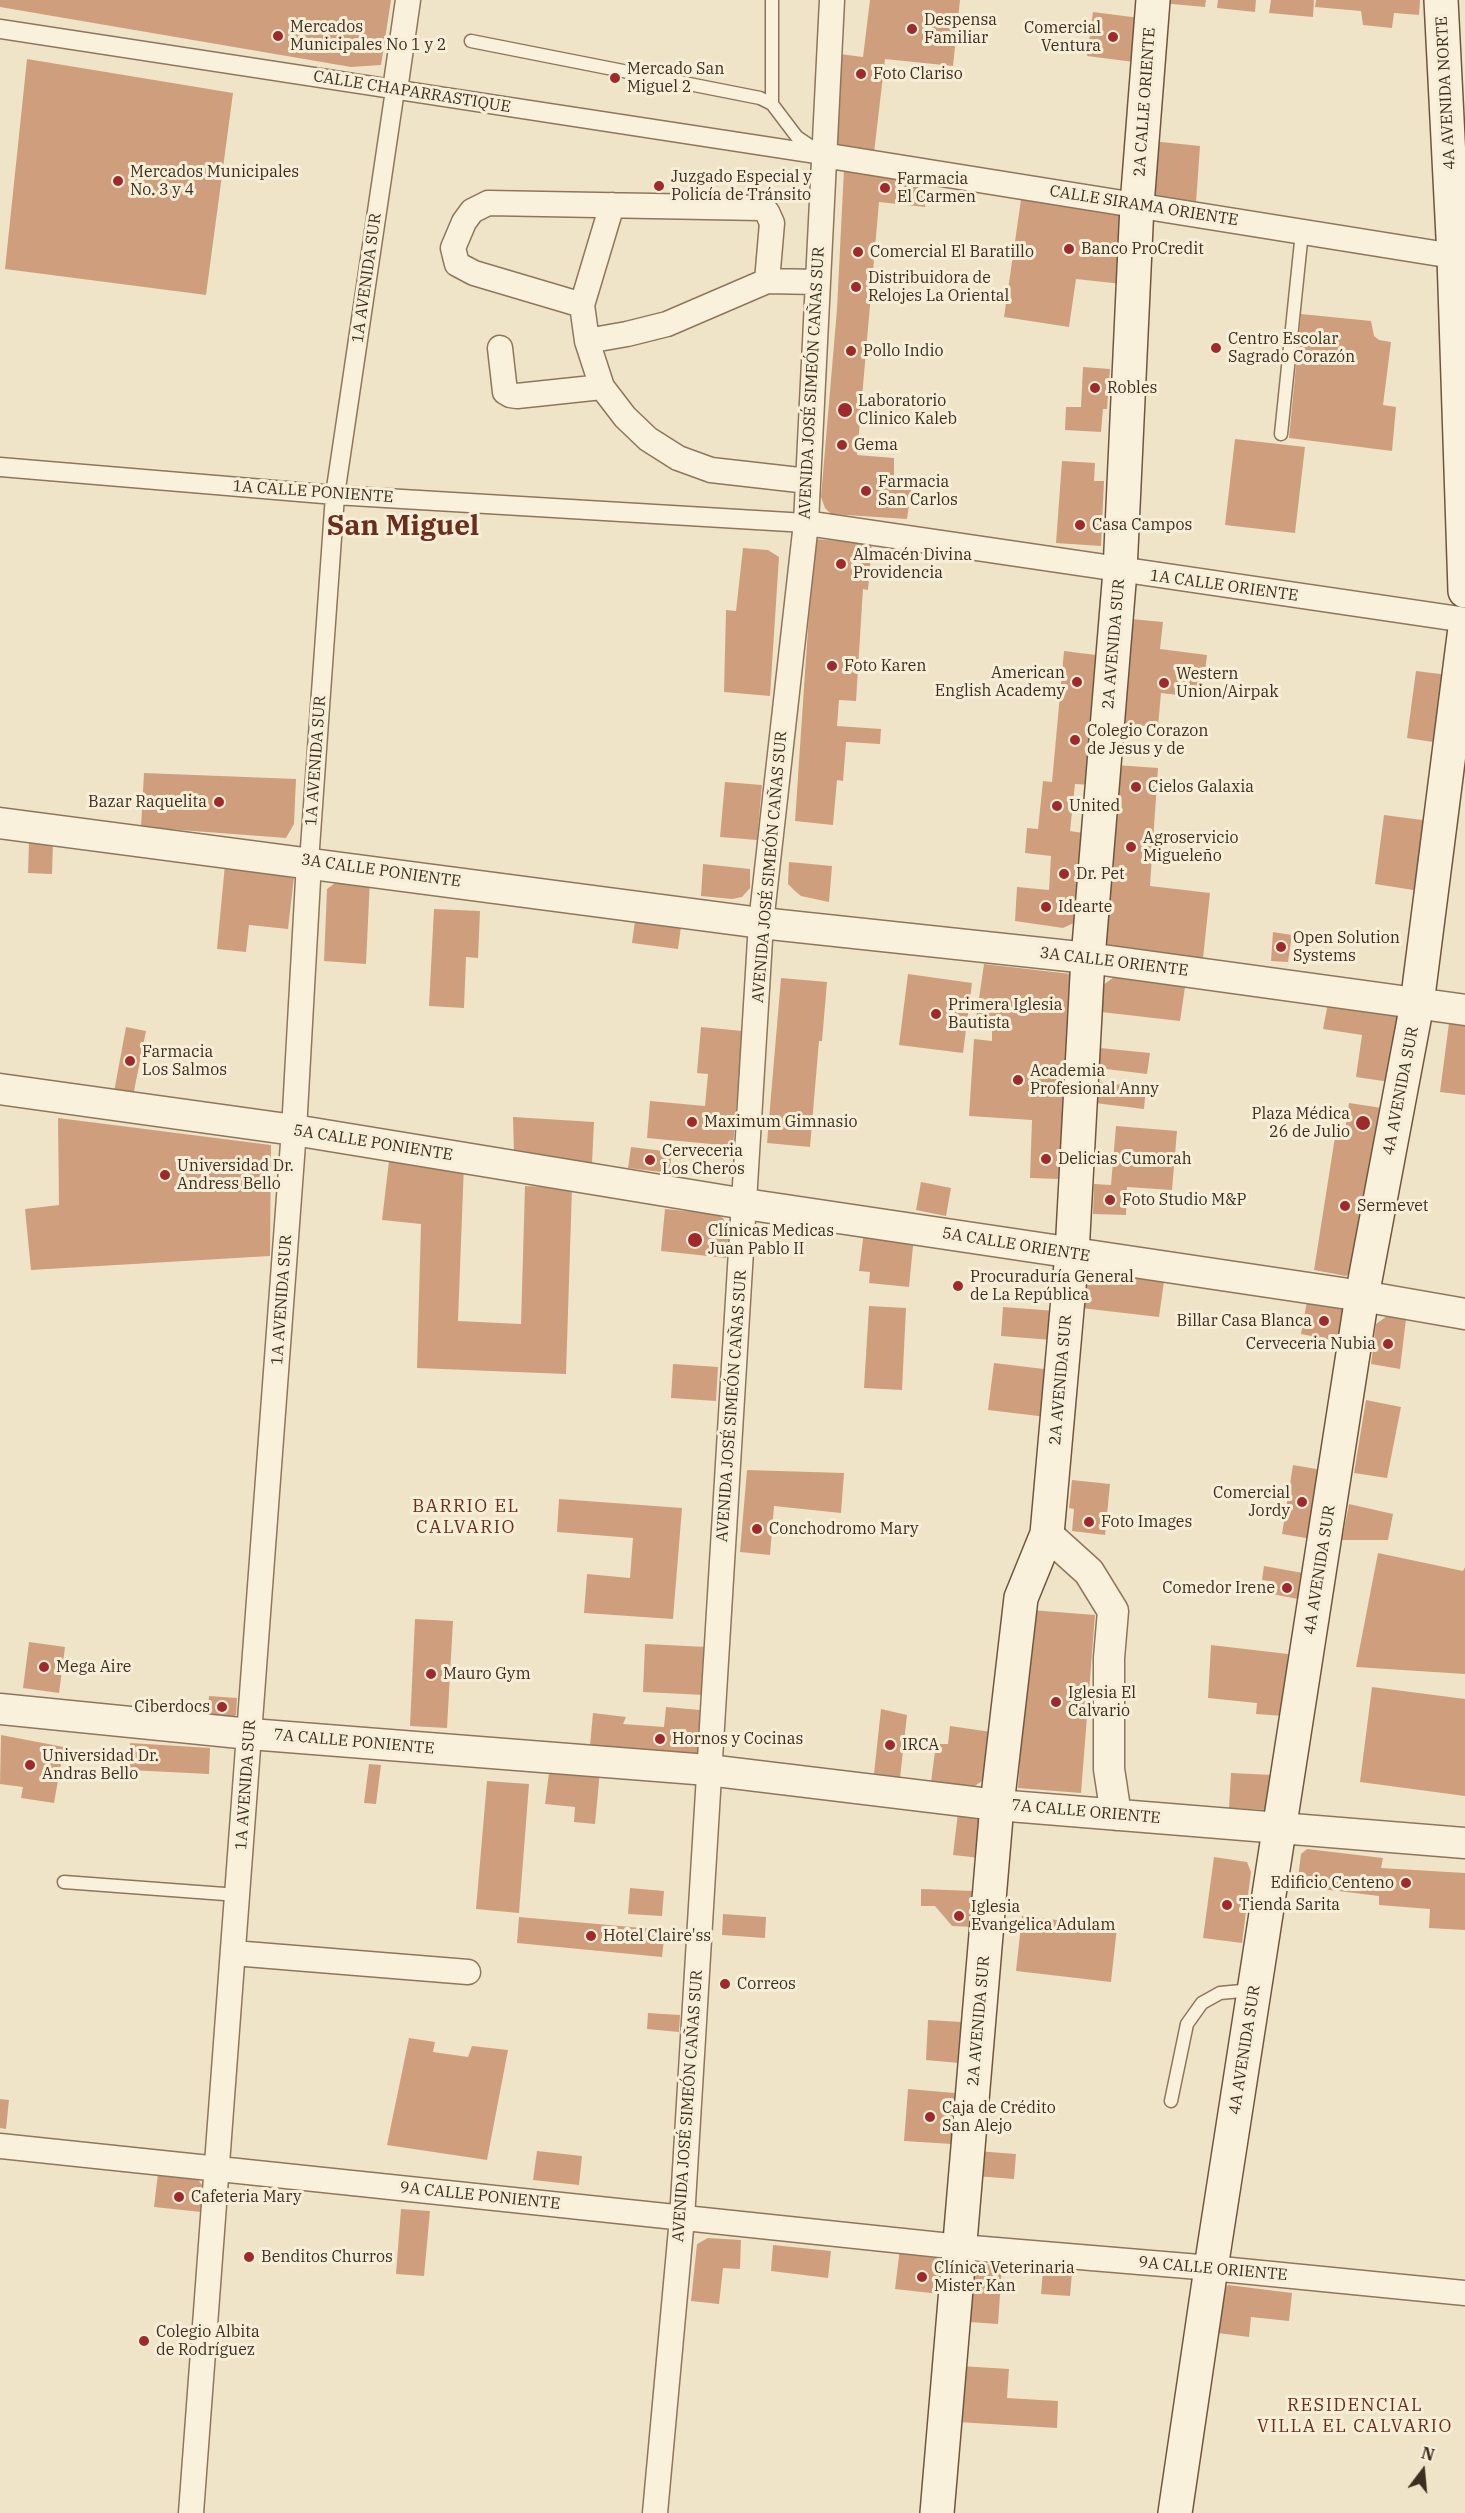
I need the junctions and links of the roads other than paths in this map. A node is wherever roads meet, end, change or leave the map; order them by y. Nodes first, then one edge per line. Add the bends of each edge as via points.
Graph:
1 (408, 0) edge
2 (772, 0) edge
3 (832, 0) edge
4 (1153, 0) edge
5 (1441, 0) edge
6 (0, 29) edge
7 (471, 41) dead end
8 (395, 90) junction
9 (772, 104) junction
10 (823, 155) junction
11 (612, 205) junction
12 (1137, 205) junction
13 (1302, 232) junction
14 (1460, 258) edge
15 (767, 281) junction
16 (817, 282) junction
17 (582, 305) junction
18 (587, 341) junction
19 (500, 348) dead end
20 (602, 387) junction
21 (1281, 435) dead end
22 (0, 467) edge
23 (807, 481) junction
24 (335, 495) junction
25 (806, 523) junction
26 (1120, 571) junction
27 (1465, 591) edge
28 (1465, 620) edge
29 (1465, 628) edge
30 (0, 822) edge
31 (309, 861) junction
32 (761, 922) junction
33 (1088, 958) junction
34 (1417, 1004) junction
35 (1465, 1010) edge
36 (0, 1089) edge
37 (294, 1130) junction
38 (745, 1204) junction
39 (1072, 1253) junction
40 (1362, 1296) junction
41 (1465, 1314) edge
42 (1047, 1534) junction
43 (0, 1709) edge
44 (250, 1734) junction
45 (708, 1770) junction
46 (997, 1805) junction
47 (1116, 1815) junction
48 (1280, 1828) junction
49 (1465, 1843) edge
50 (64, 1882) dead end
51 (238, 1895) junction
52 (233, 1953) junction
53 (468, 1972) dead end
54 (1254, 1990) junction
55 (1171, 2101) dead end
56 (0, 2146) edge
57 (217, 2168) junction
58 (682, 2218) junction
59 (960, 2247) junction
60 (1211, 2268) junction
61 (1465, 2293) edge
62 (191, 2513) edge
63 (655, 2513) edge
64 (937, 2513) edge
65 (1175, 2513) edge

1 - 8 street
2 - 9 lane
3 - 10 street, AVENIDA JOSÉ SIMEÓN CAÑAS SUR
4 - 12 main road, 2A CALLE ORIENTE
5 - 14 main road, 4A AVENIDA NORTE
6 - 8 street, CALLE CHAPARRASTIQUE
7 - 9 lane via 760,98
8 - 10 street, CALLE CHAPARRASTIQUE
8 - 24 street, 1A AVENIDA SUR
9 - 10 lane via 797,137
10 - 12 street, CALLE SIRAMA ORIENTE
10 - 16 street, AVENIDA JOSÉ SIMEÓN CAÑAS SUR
11 - 15 street via 761,208 772,223
11 - 17 street
11 - 17 street via 488,203 472,211 453,248 457,264 474,273
12 - 13 street, CALLE SIRAMA ORIENTE
12 - 26 main road, 2A AVENIDA SUR
13 - 14 street, CALLE SIRAMA ORIENTE
13 - 21 lane
14 - 27 main road
15 - 16 street
15 - 18 street via 668,324
16 - 23 street, AVENIDA JOSÉ SIMEÓN CAÑAS SUR
17 - 18 street
18 - 20 street
19 - 20 street via 505,392 510,395
20 - 23 street via 648,439 678,458 711,470
22 - 24 street, 1A CALLE PONIENTE
23 - 25 street, AVENIDA JOSÉ SIMEÓN CAÑAS SUR
24 - 25 street, 1A CALLE PONIENTE
24 - 31 street, 1A AVENIDA SUR
25 - 26 street, 1A CALLE ORIENTE
25 - 32 street, AVENIDA JOSÉ SIMEÓN CAÑAS SUR
26 - 28 street, 1A CALLE ORIENTE
26 - 33 main road, 2A AVENIDA SUR
29 - 34 main road, 4A AVENIDA SUR
30 - 31 street, 3A CALLE PONIENTE
31 - 32 street, 3A CALLE PONIENTE
31 - 37 street, 1A AVENIDA SUR
32 - 33 street, 3A CALLE ORIENTE
32 - 38 street, AVENIDA JOSÉ SIMEÓN CAÑAS SUR
33 - 34 street, 3A CALLE ORIENTE
33 - 39 main road, 2A AVENIDA SUR
34 - 35 street, 3A CALLE ORIENTE
34 - 40 main road, 4A AVENIDA SUR
36 - 37 street, 5A CALLE PONIENTE
37 - 38 street, 5A CALLE PONIENTE
37 - 44 street, 1A AVENIDA SUR
38 - 39 street, 5A CALLE ORIENTE
38 - 45 street, AVENIDA JOSÉ SIMEÓN CAÑAS SUR
39 - 40 street, 5A CALLE ORIENTE
39 - 42 main road, 2A AVENIDA SUR
40 - 41 street, 5A CALLE ORIENTE
40 - 48 main road, 4A AVENIDA SUR
42 - 46 main road, 2A AVENIDA SUR via 1021,1598
42 - 47 street via 1089,1572 1113,1611 1109,1769
43 - 44 street, 7A CALLE PONIENTE
44 - 45 street, 7A CALLE PONIENTE
44 - 51 street, 1A AVENIDA SUR
45 - 46 street, 7A CALLE ORIENTE
45 - 58 street, AVENIDA JOSÉ SIMEÓN CAÑAS SUR
46 - 47 street, 7A CALLE ORIENTE
46 - 59 main road, 2A AVENIDA SUR
47 - 48 street, 7A CALLE ORIENTE
48 - 49 street, 7A CALLE ORIENTE
48 - 54 main road, 4A AVENIDA SUR
50 - 51 lane
51 - 52 street, 1A AVENIDA SUR
52 - 53 street
52 - 57 street, 1A AVENIDA SUR
54 - 55 lane via 1220,1993 1202,2003 1186,2024
54 - 60 main road, 4A AVENIDA SUR
56 - 57 street, 9A CALLE PONIENTE
57 - 58 street, 9A CALLE PONIENTE
57 - 62 street, 1A AVENIDA SUR
58 - 59 street, 9A CALLE PONIENTE
58 - 63 street, AVENIDA JOSÉ SIMEÓN CAÑAS SUR
59 - 60 street, 9A CALLE ORIENTE
59 - 64 main road, 2A AVENIDA SUR
60 - 61 street, 9A CALLE ORIENTE
60 - 65 main road, 4A AVENIDA SUR

